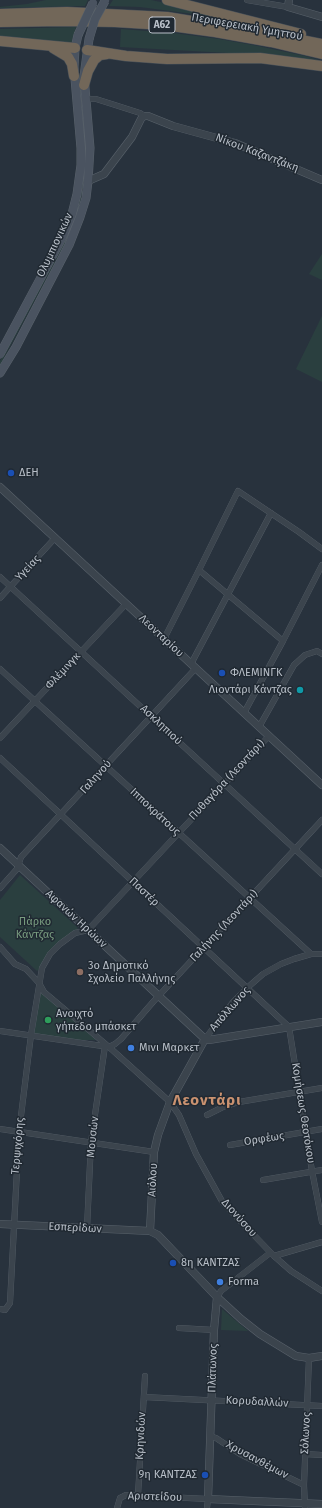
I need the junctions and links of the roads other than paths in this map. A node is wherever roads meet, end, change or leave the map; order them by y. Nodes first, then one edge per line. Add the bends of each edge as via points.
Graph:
1 (106, 0) edge
2 (167, 0) edge
3 (247, 0) edge
4 (95, 1) edge
5 (288, 4) edge
6 (0, 14) edge
7 (322, 17) edge
8 (0, 22) edge
9 (322, 39) edge
10 (0, 41) edge
11 (322, 44) edge
12 (49, 46) junction
13 (81, 48) junction
14 (108, 53) junction
15 (322, 54) edge
16 (322, 66) edge
17 (74, 76) junction
18 (84, 85) junction
19 (86, 99) junction
20 (144, 116) junction
21 (322, 180) edge
22 (88, 181) junction
23 (0, 354) edge
24 (0, 373) edge
25 (0, 487) edge
26 (271, 513) junction
27 (55, 538) junction
28 (322, 549) edge
29 (322, 565) edge
30 (199, 570) junction
31 (0, 577) edge
32 (10, 586) junction
33 (227, 595) junction
34 (0, 598) edge
35 (126, 604) junction
36 (164, 639) junction
37 (283, 641) junction
38 (81, 652) junction
39 (322, 654) edge
40 (194, 666) junction
41 (0, 669) edge
42 (35, 701) junction
43 (244, 713) junction
44 (152, 717) junction
45 (259, 727) junction
46 (269, 736) junction
47 (0, 738) edge
48 (0, 758) edge
49 (106, 766) junction
50 (224, 784) junction
51 (322, 785) edge
52 (61, 815) junction
53 (322, 820) edge
54 (178, 833) junction
55 (0, 848) edge
56 (296, 849) junction
57 (19, 865) junction
58 (322, 874) edge
59 (133, 881) junction
60 (0, 888) edge
61 (250, 898) junction
62 (88, 930) junction
63 (0, 947) edge
64 (204, 948) junction
65 (311, 954) junction
66 (322, 954) edge
67 (39, 983) junction
68 (246, 988) junction
69 (159, 997) junction
70 (322, 1022) edge
71 (289, 1027) junction
72 (0, 1031) edge
73 (31, 1035) junction
74 (205, 1039) junction
75 (107, 1046) junction
76 (322, 1088) edge
77 (300, 1092) junction
78 (170, 1102) junction
79 (207, 1115) dead end
80 (0, 1129) edge
81 (322, 1129) edge
82 (19, 1132) junction
83 (306, 1132) junction
84 (91, 1142) junction
85 (230, 1144) dead end
86 (154, 1152) junction
87 (322, 1170) edge
88 (312, 1171) junction
89 (263, 1180) dead end
90 (322, 1222) edge
91 (0, 1224) edge
92 (13, 1225) junction
93 (87, 1228) junction
94 (150, 1231) junction
95 (322, 1242) edge
96 (272, 1255) junction
97 (322, 1291) edge
98 (217, 1297) junction
99 (3, 1310) edge
100 (178, 1328) dead end
101 (214, 1330) junction
102 (322, 1356) edge
103 (309, 1358) junction
104 (145, 1376) dead end
105 (144, 1397) junction
106 (212, 1400) junction
107 (308, 1405) junction
108 (322, 1406) edge
109 (210, 1436) junction
110 (305, 1454) junction
111 (322, 1455) edge
112 (304, 1485) junction
113 (138, 1495) junction
114 (208, 1499) junction
115 (322, 1504) edge
116 (305, 1506) edge
117 (117, 1508) edge
118 (207, 1508) edge

1 - 13 main road, Ολυμπιονικών, bridge via 95,19 89,39
2 - 9 highway
3 - 5 street
4 - 13 main road, bridge via 78,35
5 - 7 street
6 - 11 highway, Περιφερειακή Υμηττού / Α62 via 67,12 167,17
8 - 15 highway, Περιφερειακή Υμηττού / Α62 via 62,21 164,25 271,42
10 - 12 highway
12 - 13 highway
12 - 17 highway via 68,57
13 - 14 highway
13 - 17 main road, Ολυμπιονικών
13 - 18 main road, Ολυμπιονικών
14 - 16 highway via 167,59 260,58
14 - 18 highway via 94,60
17 - 23 main road, Ολυμπιονικών via 81,165 72,214 61,240
18 - 19 main road, Ολυμπιονικών
19 - 20 street via 96,99
19 - 22 main road, Ολυμπιονικών via 90,148
20 - 21 street, Νίκου Καζαντζάκη via 235,143
20 - 22 street via 132,137 104,174
22 - 24 main road, Ολυμπιονικών via 80,217 70,245
25 - 27 street, Λεονταρίου
26 - 28 street
26 - 30 street via 238,491
26 - 33 street, Γαληνού
27 - 32 street, Υγείας
27 - 35 street, Λεονταρίου
29 - 37 street
30 - 33 street
30 - 36 street
31 - 32 street, Ασκληπιού
32 - 34 street, Υγείας
32 - 38 street, Ασκληπιού
33 - 37 street
33 - 40 street, Γαληνού
35 - 36 street, Λεονταρίου
35 - 38 street, Φλέμινγκ
36 - 40 street, Λεονταρίου
37 - 43 street
38 - 42 street, Φλέμινγκ
38 - 44 street, Ασκληπιού
39 - 45 street via 317,652 305,655 294,665
40 - 43 street, Λεονταρίου
40 - 44 street, Γαληνού
41 - 42 street, Ιπποκράτους
42 - 47 street, Φλέμινγκ
42 - 49 street, Ιπποκράτους
43 - 45 street, Λεονταρίου
44 - 49 street, Γαληνού
44 - 50 street, Ασκληπιού
45 - 46 street, Λεονταρίου
46 - 50 street, Πυθαγόρα (Λεοντάρι)
46 - 51 street, Λεονταρίου
48 - 52 street, Παστέρ
49 - 52 street, Γαληνού
49 - 54 street, Ιπποκράτους
50 - 54 street, Πυθαγόρα (Λεοντάρι)
50 - 56 street, Ασκληπιού
52 - 57 street, Γαληνού via 21,857
52 - 59 street, Παστέρ
53 - 56 street, Γαλήνης (Λεοντάρι)
54 - 59 street, Πυθαγόρα (Λεοντάρι)
54 - 61 street, Ιπποκράτους
55 - 57 street, Αφανών Ηρώων
56 - 58 street, Ασκληπιού
56 - 61 street, Γαλήνης (Λεοντάρι)
57 - 60 street, Γαληνού
57 - 62 street, Αφανών Ηρώων
59 - 62 street, Πυθαγόρα (Λεοντάρι)
59 - 64 street, Παστέρ
61 - 64 street, Γαλήνης (Λεοντάρι)
61 - 65 street, Ιπποκράτους
62 - 67 street, Τερψιχόρης via 76,933 50,954 42,968
62 - 69 street, Αφανών Ηρώων
63 - 67 street, Διονύσου via 15,964 26,969
64 - 68 street, Παστέρ
64 - 69 street, Γαλήνης (Λεοντάρι)
65 - 66 street, Απόλλωνος
65 - 68 street, Απόλλωνος via 281,964
67 - 73 street, Τερψιχόρης
67 - 75 street, Διονύσου via 44,992
68 - 71 street, Παστέρ
68 - 74 street, Απόλλωνος
69 - 74 street, Αφανών Ηρώων
69 - 75 street, Γαλήνης (Λεοντάρι) via 121,1040
70 - 71 street
71 - 74 street
71 - 77 street, Κομήσεως Θεοτόκου
72 - 73 street
73 - 75 street
73 - 82 street, Τερψιχόρης
74 - 78 street, Αιόλου
75 - 78 street, Διονύσου
75 - 84 street, Μουσών
76 - 77 street
77 - 79 street via 239,1102
77 - 83 street, Κομήσεως Θεοτόκου
78 - 86 street, Αιόλου
78 - 96 street, Διονύσου via 221,1199
80 - 82 street
81 - 83 street, Ορφέως
82 - 84 street
82 - 92 street, Τερψιχόρης
83 - 85 street, Ορφέως
83 - 88 street, Κομήσεως Θεοτόκου
84 - 86 street
84 - 93 street, Μουσών
86 - 94 street, Αιόλου
87 - 88 street
88 - 89 street
88 - 90 street, Κομήσεως Θεοτόκου
91 - 92 street, Εσπερίδων
92 - 93 street, Εσπερίδων
92 - 99 street, Τερψιχόρης via 10,1303
93 - 94 street, Εσπερίδων
94 - 98 street via 158,1235
95 - 96 street
96 - 97 street, Διονύσου
96 - 98 street via 221,1291
98 - 101 street, Πλάτωνος
98 - 103 street via 260,1334 292,1354
100 - 101 street
101 - 106 street, Πλάτωνος
102 - 103 street
103 - 107 street, Σόλωνος
104 - 105 street, Kρηνιδών
105 - 106 street, Κορυδαλλών
105 - 113 street, Kρηνιδών
106 - 107 street, Κορυδαλλών
106 - 109 street, Πλάτωνος
107 - 108 street, Κορυδαλλών
107 - 110 street, Σόλωνος
109 - 112 street, Χρυσανθέμων via 240,1454
109 - 114 street, Πλάτωνος
110 - 111 street
110 - 112 street, Σόλωνος
112 - 116 street, Σόλωνος
113 - 114 street, Αριστείδου
113 - 117 street, Αριστείδου via 122,1496
114 - 116 street, Αριστείδου
114 - 118 street, Πλάτωνος
115 - 116 street, Αριστείδου

